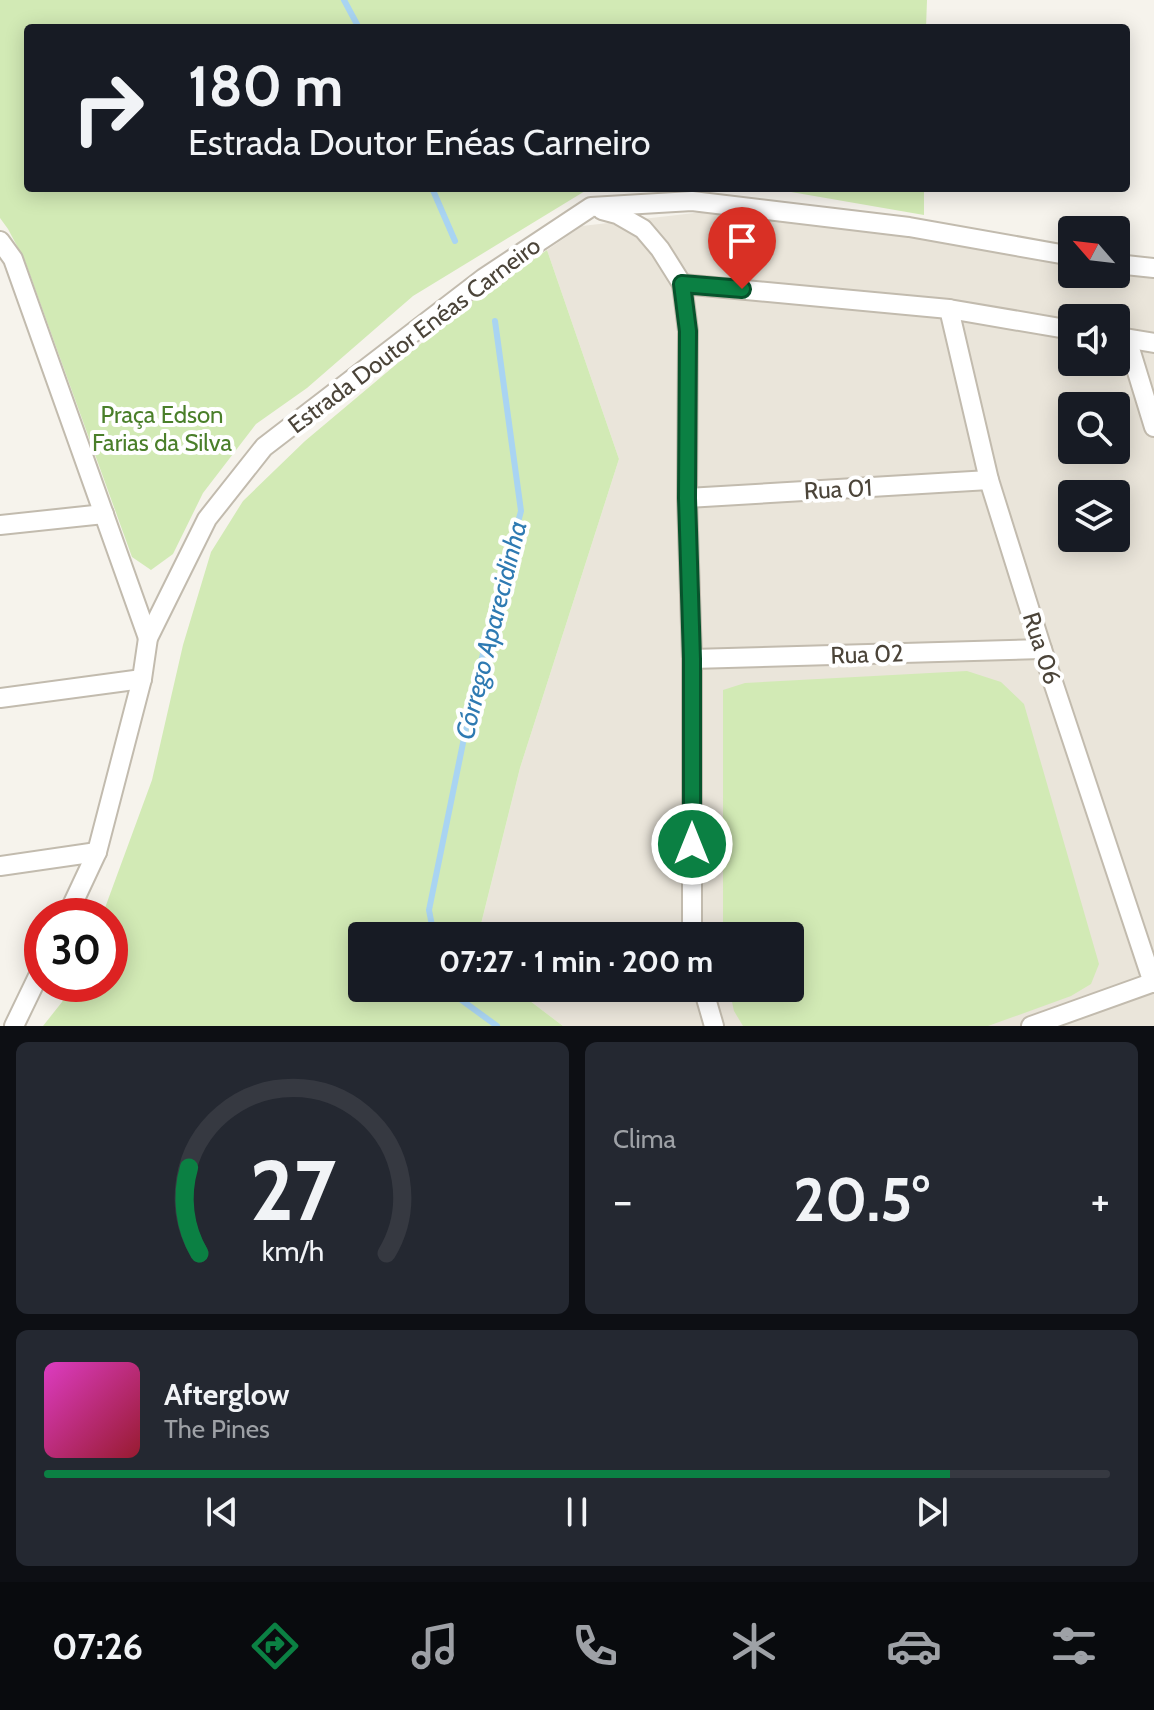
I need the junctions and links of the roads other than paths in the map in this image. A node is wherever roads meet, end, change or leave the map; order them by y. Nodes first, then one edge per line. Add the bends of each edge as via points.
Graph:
1 (591, 207) junction
2 (0, 241) edge
3 (1058, 254) edge
4 (1130, 265) edge
5 (1154, 268) edge
6 (682, 284) junction
7 (949, 309) junction
8 (1058, 328) edge
9 (1130, 339) edge
10 (1154, 343) edge
11 (1130, 360) edge
12 (1154, 427) edge
13 (989, 480) junction
14 (687, 498) junction
15 (104, 514) junction
16 (0, 525) edge
17 (148, 638) junction
18 (1042, 649) junction
19 (692, 659) junction
20 (142, 679) junction
21 (0, 698) edge
22 (97, 852) junction
23 (0, 866) edge
24 (75, 898) edge
25 (692, 922) edge
26 (1154, 982) edge
27 (26, 1002) edge
28 (707, 1002) edge
29 (14, 1026) edge
30 (714, 1026) edge
31 (1031, 1026) edge

1 - 3 street via 692,201 909,227
1 - 6 street via 643,229
1 - 17 street, Estrada Doutor Enéas Carneiro via 484,278 264,447 207,519
2 - 15 street via 13,259
4 - 5 street
6 - 7 street
6 - 14 street via 688,331
7 - 8 street
7 - 13 street, Rua 06
9 - 10 street
11 - 12 street
13 - 14 street, Rua 01
13 - 18 street, Rua 06
14 - 19 street
15 - 16 street
15 - 17 street
17 - 20 street, Estrada Doutor Enéas Carneiro
18 - 19 street, Rua 02
18 - 26 street, Rua 06
19 - 25 street
20 - 21 street
20 - 22 street, Estrada Doutor Enéas Carneiro
22 - 23 street
22 - 24 street, Estrada Doutor Enéas Carneiro
26 - 31 street
27 - 29 street
28 - 30 street

